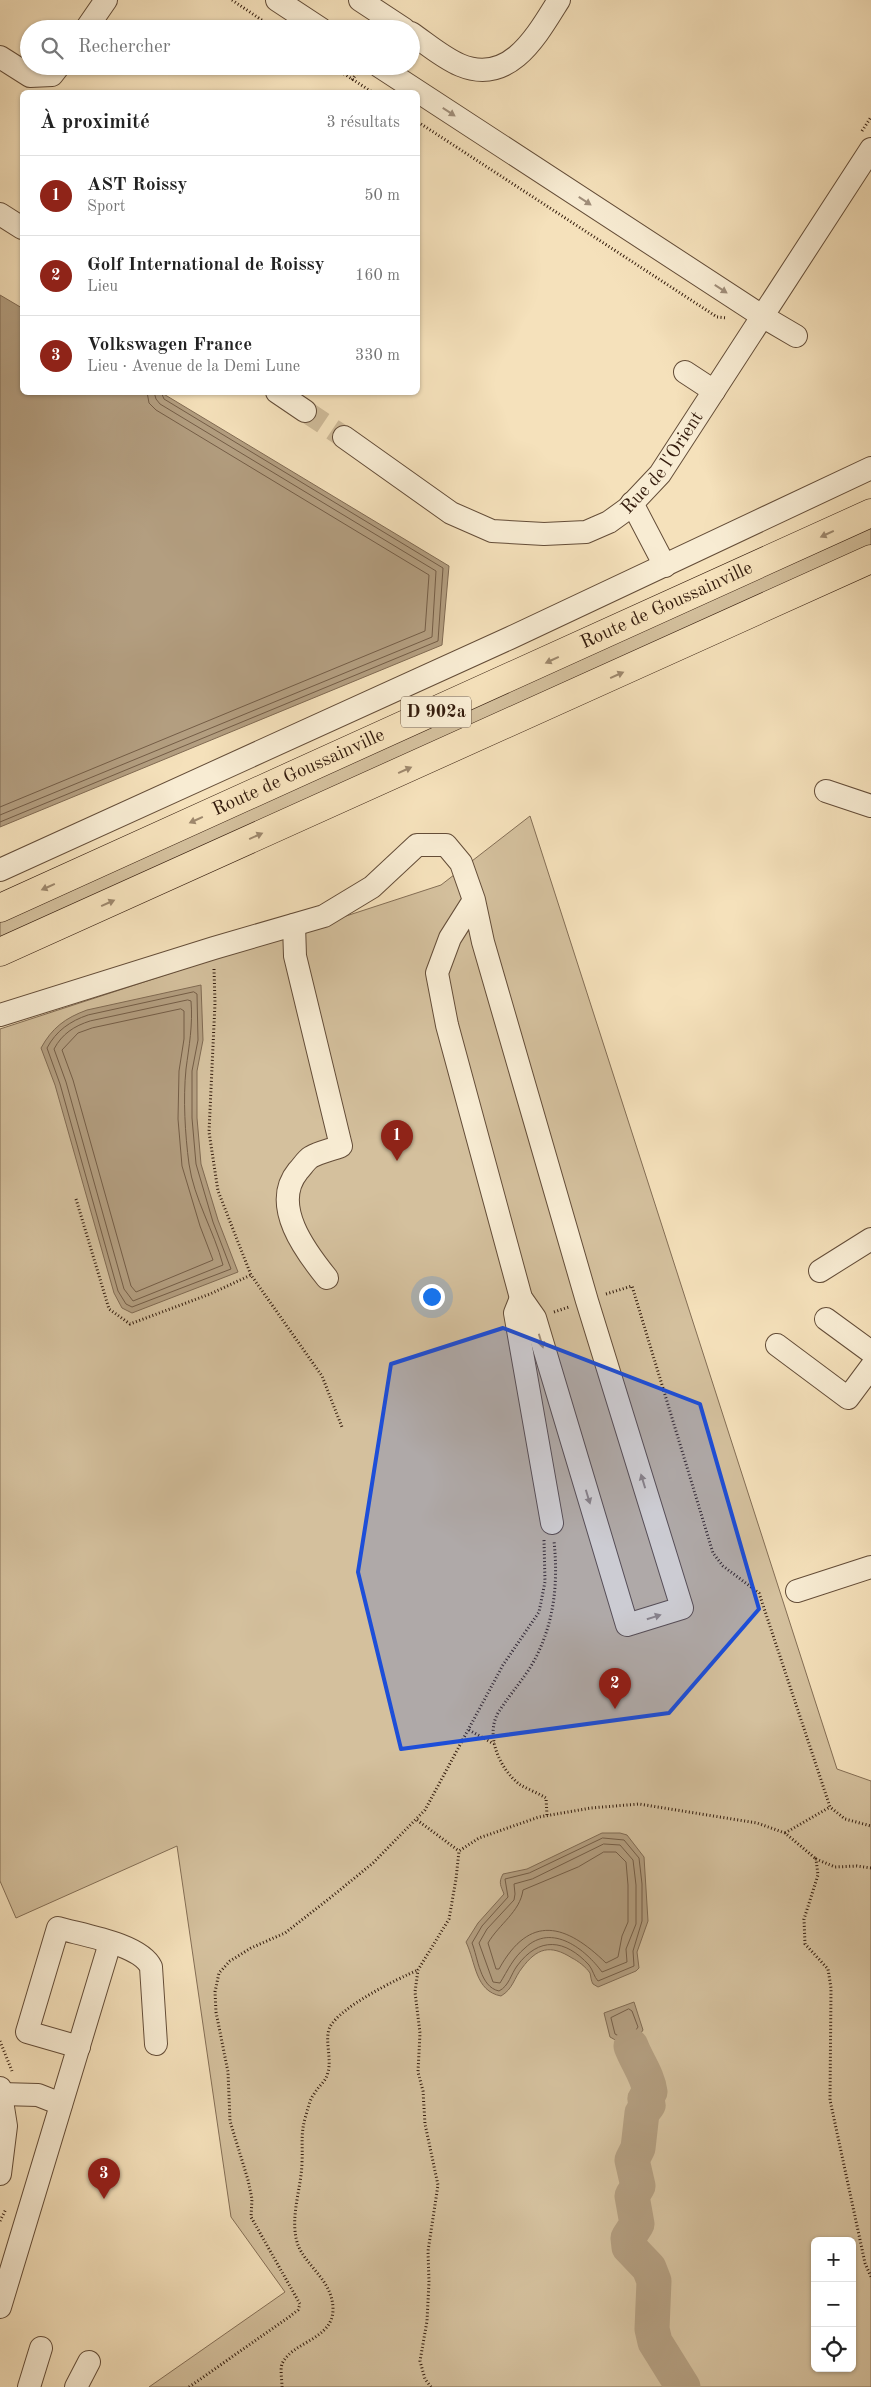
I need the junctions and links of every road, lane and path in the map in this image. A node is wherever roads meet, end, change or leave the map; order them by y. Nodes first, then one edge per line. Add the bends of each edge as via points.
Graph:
1 (106, 0) edge
2 (232, 0) edge
3 (277, 0) edge
4 (360, 0) edge
5 (559, 0) edge
6 (92, 20) edge
7 (262, 20) edge
8 (307, 20) edge
9 (390, 20) edge
10 (420, 39) edge
11 (0, 56) edge
12 (20, 69) edge
13 (28, 75) edge
14 (41, 75) edge
15 (345, 75) edge
16 (356, 75) edge
17 (392, 75) edge
18 (352, 80) junction
19 (369, 90) edge
20 (415, 90) edge
21 (420, 93) edge
22 (871, 117) edge
23 (420, 123) edge
24 (866, 142) edge
25 (0, 214) edge
26 (20, 227) edge
27 (755, 311) junction
28 (796, 336) dead end
29 (685, 372) dead end
30 (714, 391) junction
31 (281, 395) edge
32 (305, 411) tunnel mouth
33 (344, 437) tunnel mouth
34 (871, 468) edge
35 (632, 503) junction
36 (871, 513) edge
37 (871, 559) edge
38 (665, 566) junction
39 (826, 790) dead end
40 (871, 806) edge
41 (0, 870) edge
42 (474, 900) junction
43 (0, 908) edge
44 (294, 925) junction
45 (214, 948) junction
46 (0, 952) edge
47 (0, 1015) edge
48 (76, 1199) dead end
49 (871, 1239) edge
50 (820, 1271) dead end
51 (251, 1275) junction
52 (327, 1278) dead end
53 (521, 1298) junction
54 (586, 1301) junction
55 (826, 1319) dead end
56 (777, 1345) dead end
57 (871, 1352) edge
58 (871, 1367) edge
59 (342, 1427) dead end
60 (548, 1529) junction
61 (871, 1567) edge
62 (797, 1591) dead end
63 (469, 1730) junction
64 (494, 1744) junction
65 (830, 1807) junction
66 (547, 1815) junction
67 (417, 1820) junction
68 (871, 1826) edge
69 (785, 1833) junction
70 (458, 1851) junction
71 (816, 1859) junction
72 (871, 1868) edge
73 (110, 1943) junction
74 (418, 1970) junction
75 (156, 2044) dead end
76 (79, 2047) junction
77 (1, 2091) edge
78 (61, 2104) junction
79 (0, 2174) edge
80 (871, 2277) edge
81 (0, 2307) edge
82 (41, 2348) dead end
83 (89, 2362) dead end
84 (29, 2387) edge
85 (76, 2387) edge
86 (189, 2387) edge
87 (282, 2387) edge
88 (431, 2387) edge

1 - 6 street
2 - 7 path
3 - 8 street
4 - 9 street
5 - 10 street via 530,44 501,67 482,71 460,65
11 - 12 street
13 - 14 street
15 - 18 path
16 - 18 path
17 -> 20 street
18 - 19 path
21 -> 27 street
22 - 24 path
23 - 27 path via 717,317 738,318
24 - 27 street, Rue de l'Orient
25 - 26 street
27 - 28 street
27 - 30 street, Rue de l'Orient
29 - 30 street
30 - 35 street, Rue de l'Orient via 660,474
31 - 32 street
33 - 35 street, Rue de l'Orient via 451,513 492,530 544,534 586,532 609,522
34 - 38 street
35 - 38 street
36 -> 43 main road, Route de Goussainville / D 902a
46 -> 37 main road, Route de Goussainville / D 902a
38 - 41 street
39 - 40 street
42 - 44 street via 461,863 446,845 417,845 372,887 324,916
42 - 53 street via 450,938 437,974 447,1025
42 - 54 street via 483,942
44 - 45 street
44 - 52 street via 295,956 340,1146 310,1158 293,1178 289,1194 290,1212 300,1241
45 - 47 street
45 - 51 path via 209,1132 218,1191
48 - 51 path via 109,1309 130,1324
49 - 50 street
51 - 59 path via 322,1376
53 -> 54 street via 535,1318 626,1625 682,1608
53 - 60 street via 515,1314
54 - 65 path via 632,1286 713,1553 723,1566 759,1593
55 - 57 street
56 - 58 street via 848,1398
60 - 63 path via 545,1582 539,1612 503,1665
60 - 64 path via 556,1568 549,1624 538,1653 497,1714 492,1729
61 - 62 street
63 - 64 path
63 - 67 path via 426,1810
64 - 66 path via 503,1765 519,1784 546,1798
65 - 68 path via 845,1819
65 - 69 path
66 - 69 path via 638,1804 757,1823
66 - 70 path via 479,1838
67 - 70 path
67 - 86 path via 373,1864 330,1898 285,1932 230,1961 218,1974 216,2012 228,2072 230,2121 248,2180 251,2217 300,2304 289,2317
69 - 71 path
70 - 74 path via 449,1919
71 - 72 path via 835,1867
71 - 80 path via 818,1874 804,1919 805,1944 828,1969 831,1988 830,2100 865,2263
73 - 75 street via 139,1954 151,1967
73 - 76 street
73 - 76 street via 58,1928 27,2032
74 - 87 path via 343,2011 329,2028 329,2070 325,2081 313,2094 300,2143 302,2162 294,2228 298,2245 329,2290 332,2319 326,2328 288,2357 282,2366
74 - 88 path via 415,1992 420,2033 418,2072 438,2185 428,2251 430,2282 420,2362
76 - 78 street
77 - 78 street via 38,2095
77 - 79 street via 6,2126
78 - 81 street
82 - 84 street
83 - 85 street

